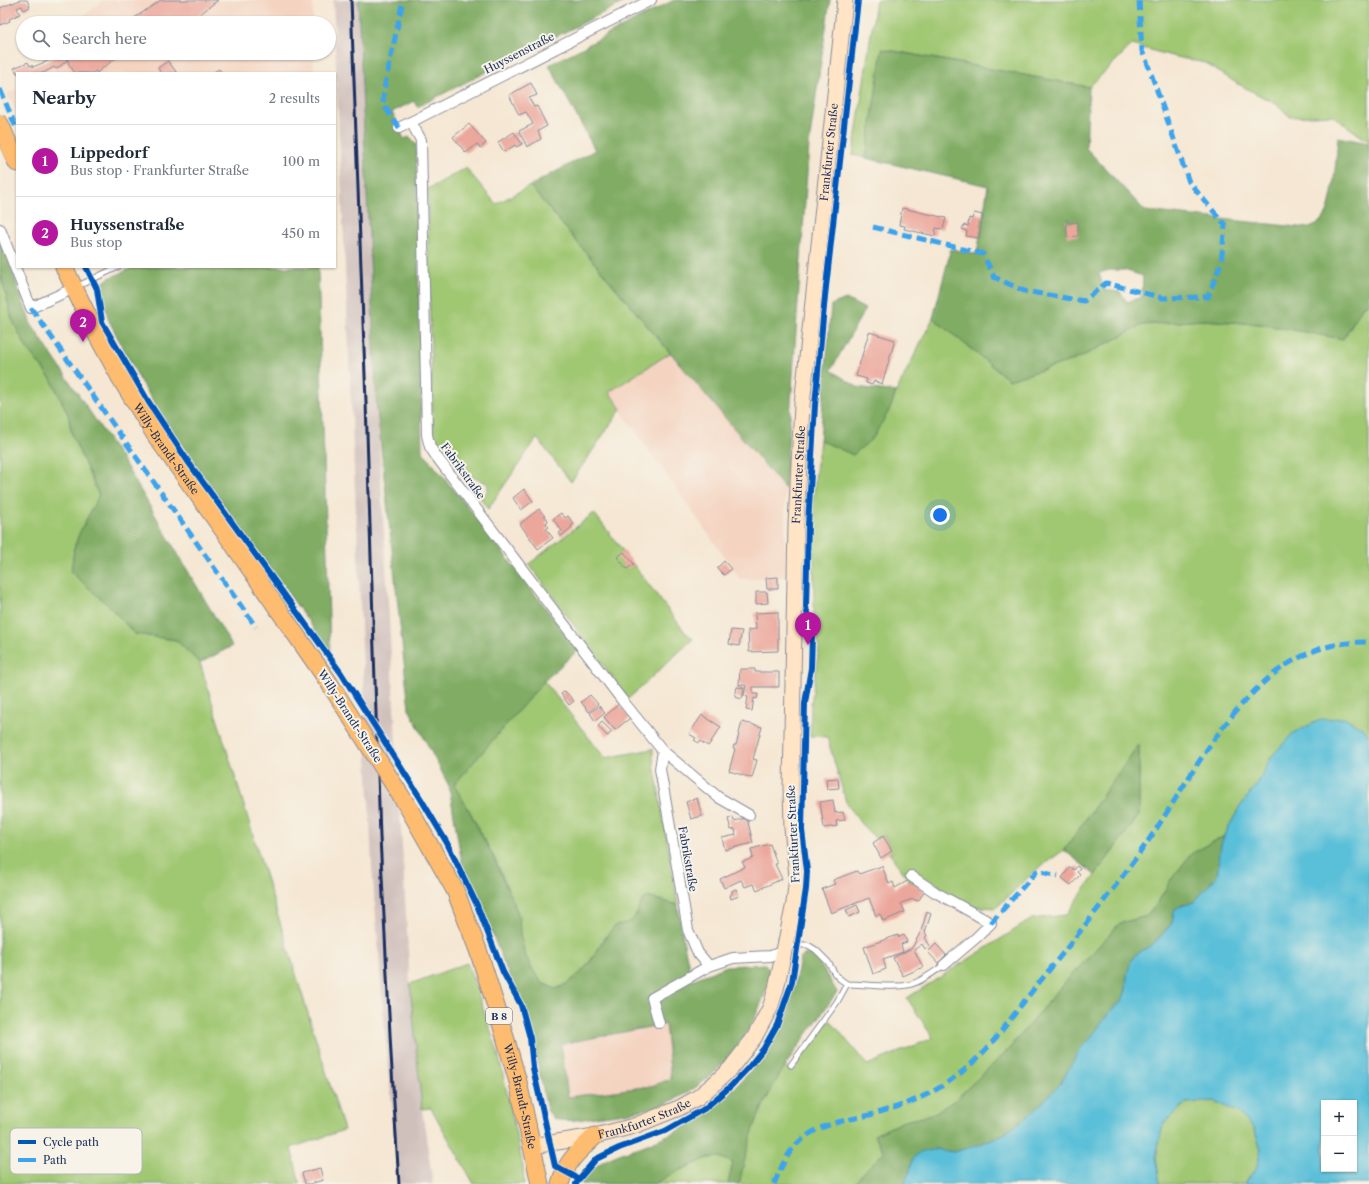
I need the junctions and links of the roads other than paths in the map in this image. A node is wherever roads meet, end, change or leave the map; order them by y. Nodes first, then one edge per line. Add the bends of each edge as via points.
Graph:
1 (651, 0) edge
2 (845, 0) edge
3 (411, 122) junction
4 (0, 124) edge
5 (399, 128) dead end
6 (16, 161) edge
7 (0, 229) edge
8 (64, 268) edge
9 (116, 268) edge
10 (74, 288) junction
11 (663, 751) junction
12 (749, 815) dead end
13 (911, 876) dead end
14 (785, 950) junction
15 (944, 965) joint
16 (709, 966) junction
17 (847, 984) junction
18 (658, 1023) dead end
19 (791, 1065) dead end
20 (595, 1136) junction
21 (532, 1146) junction
22 (540, 1184) edge
23 (560, 1184) edge

1 - 3 street, Huyssenstraße
2 - 14 main road, Frankfurter Straße via 802,405 796,524 791,787 791,823 797,877
3 - 5 street, Huyssenstraße
3 - 11 street, Fabrikstraße via 421,140 427,435 430,447
4 - 6 main road
7 - 10 street via 31,308
8 - 10 main road, Willy-Brandt-Straße / B 8
9 - 10 lane
10 - 21 main road, Willy-Brandt-Straße / B 8, bridge via 115,368 156,436 232,541 328,682 408,807 455,890 499,1016 518,1082
11 - 12 street, Fabrikstraße via 718,797
11 - 16 street, Fabrikstraße via 660,769 688,930 698,953
13 - 15 street via 992,923
14 - 16 street via 771,956 733,958
14 - 17 lane via 798,945 808,945 816,950 835,974
14 - 20 main road, Frankfurter Straße via 770,1008 754,1038 730,1069 697,1098 679,1108 634,1126
15 - 17 lane via 913,984
16 - 18 street via 652,998
17 - 19 lane via 837,1002
20 - 21 main road, Frankfurter Straße
20 - 23 main road via 573,1157 564,1171
21 - 22 main road, Willy-Brandt-Straße / B 8

